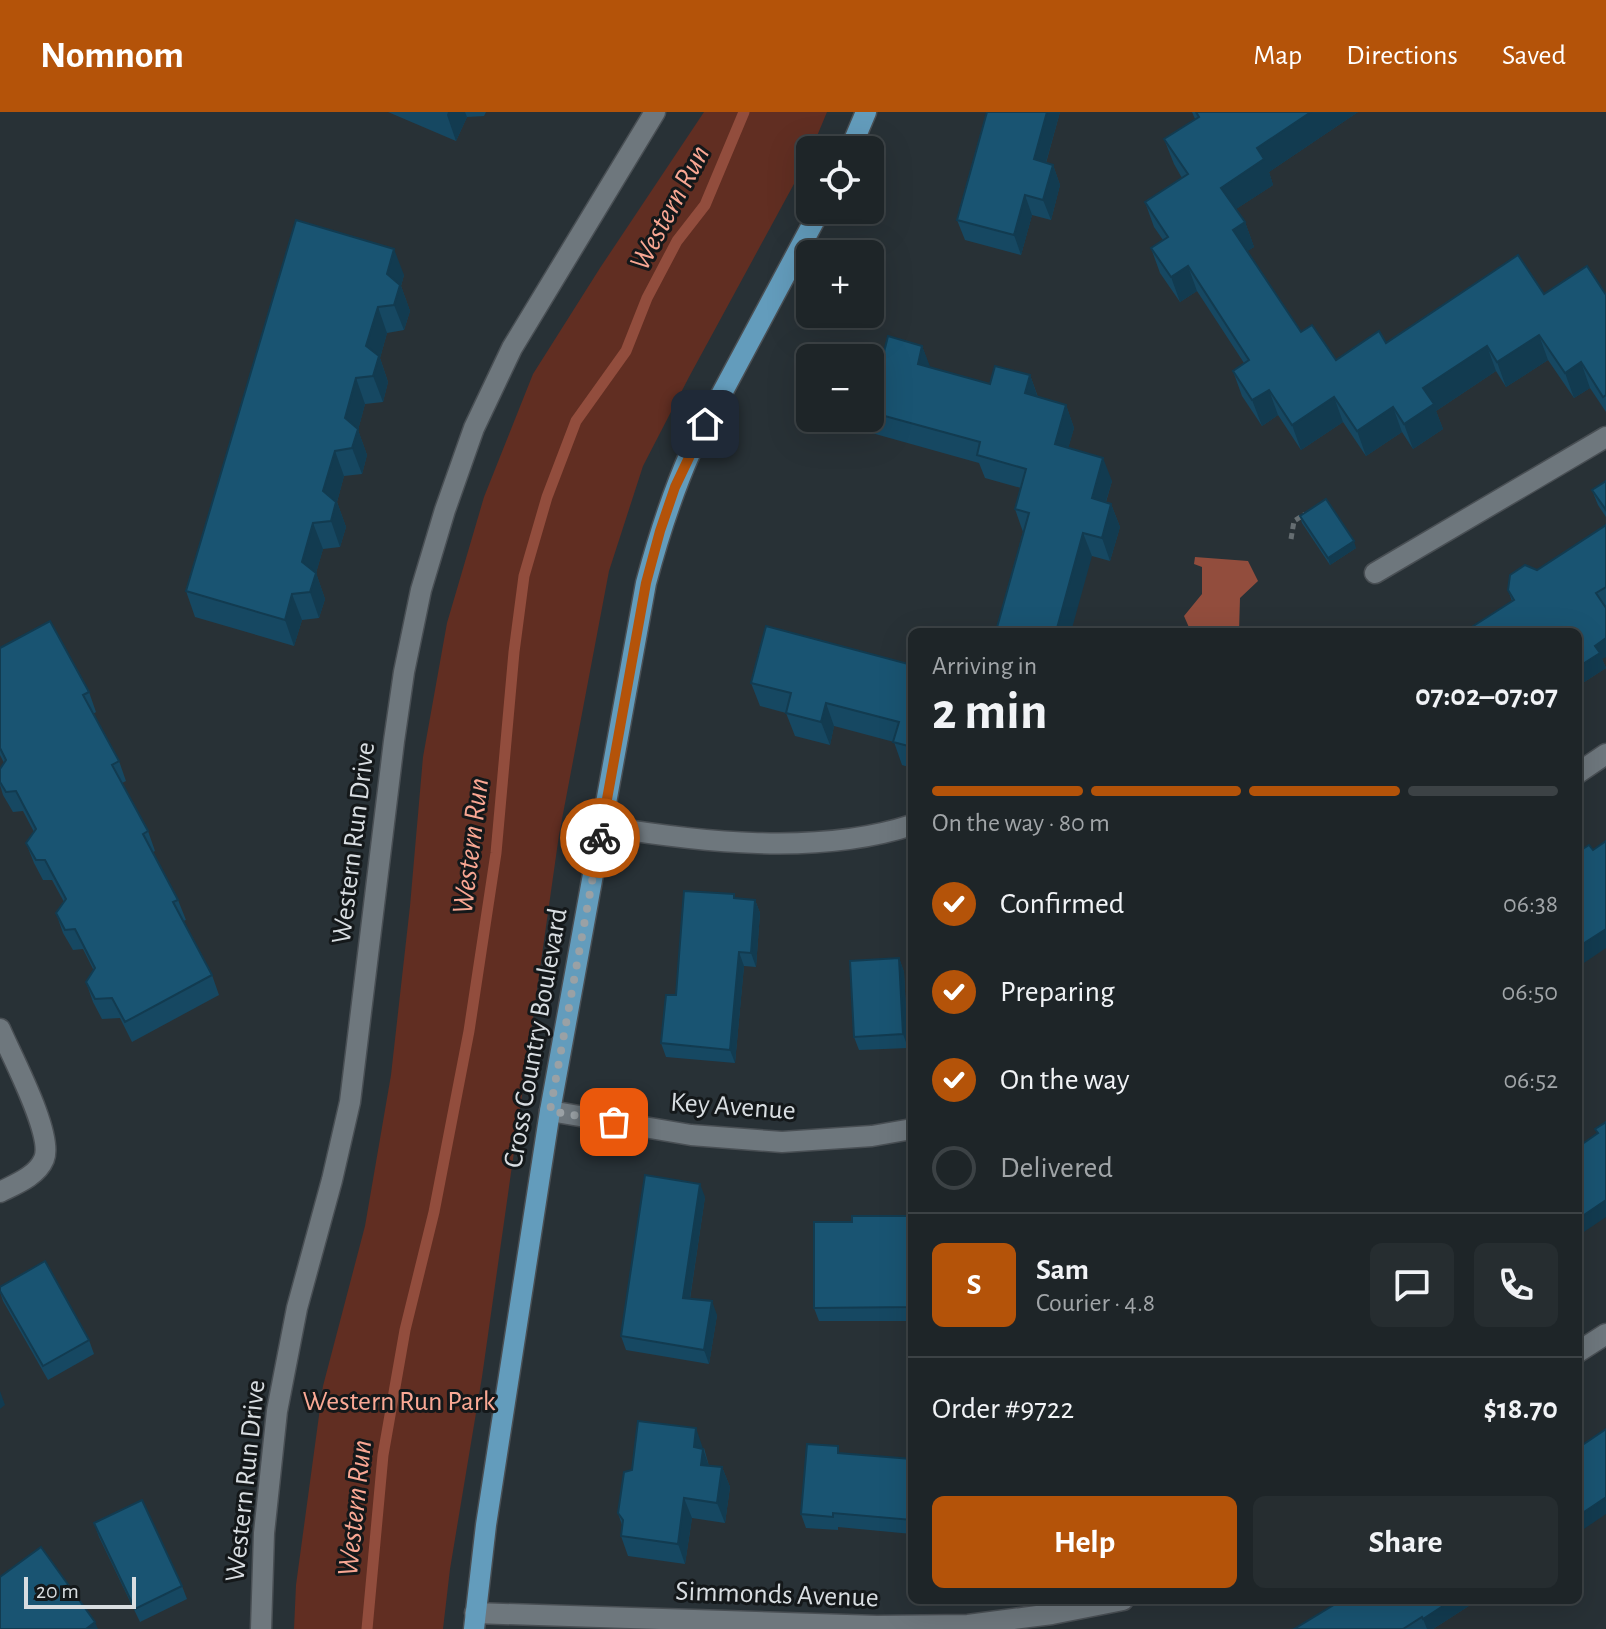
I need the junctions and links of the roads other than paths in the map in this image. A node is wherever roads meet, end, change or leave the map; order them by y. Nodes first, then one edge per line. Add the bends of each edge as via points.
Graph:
1 (655, 112) edge
2 (866, 112) edge
3 (856, 136) edge
4 (813, 224) edge
5 (1606, 437) edge
6 (1375, 573) dead end
7 (1606, 754) edge
8 (1582, 770) edge
9 (602, 826) junction
10 (908, 826) edge
11 (0, 1029) edge
12 (550, 1111) junction
13 (908, 1130) edge
14 (0, 1192) edge
15 (1606, 1334) edge
16 (1582, 1349) edge
17 (1103, 1604) edge
18 (474, 1621) edge
19 (261, 1629) edge

1 - 19 street, Western Run Drive via 512,348 474,428 421,590 394,741 350,1102 297,1308 277,1411 264,1533
2 - 3 main road
4 - 9 main road, Cross Country Boulevard via 675,487 646,583
5 - 6 street
7 - 8 street
9 - 10 street via 668,836 793,843 842,840
9 - 12 main road, Cross Country Boulevard
11 - 14 street via 46,1144 36,1172
12 - 13 street, Key Avenue via 691,1135 782,1142
12 - 18 main road, Cross Country Boulevard
15 - 16 street
17 - 18 street, Simmonds Avenue via 968,1625

